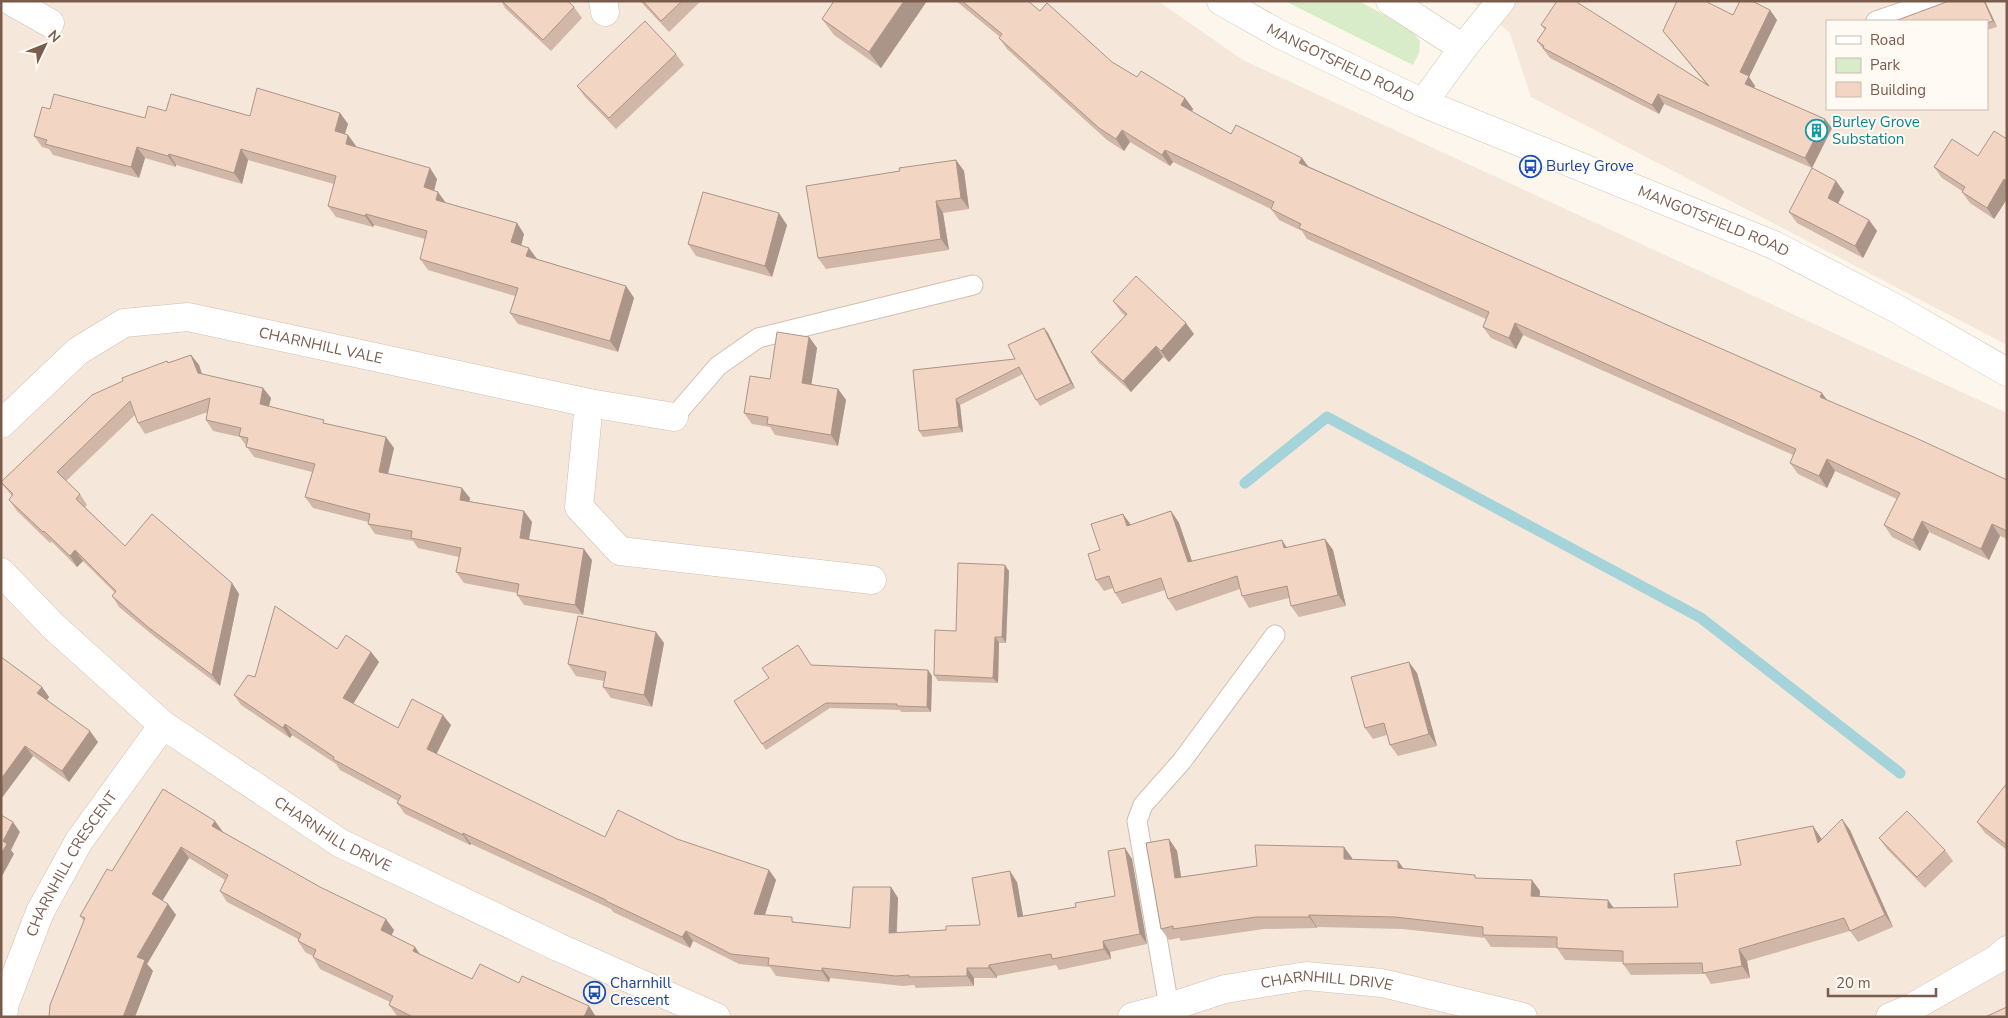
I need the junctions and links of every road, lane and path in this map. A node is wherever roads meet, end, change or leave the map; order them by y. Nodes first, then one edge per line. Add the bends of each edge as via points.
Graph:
1 (10, 1) edge
2 (1221, 1) edge
3 (1390, 1) edge
4 (1501, 1) edge
5 (1935, 1) edge
6 (1879, 20) edge
7 (50, 23) dead end
8 (1463, 48) junction
9 (1423, 103) junction
10 (973, 285) dead end
11 (2007, 372) edge
12 (589, 403) junction
13 (674, 417) joint
14 (1, 424) edge
15 (1, 572) edge
16 (872, 580) dead end
17 (1275, 635) dead end
18 (163, 725) junction
19 (2007, 950) edge
20 (1169, 1007) junction
21 (3, 1017) edge
22 (716, 1017) edge
23 (1132, 1017) edge
24 (1523, 1017) edge
25 (1890, 1017) edge

1 - 7 street
2 - 9 street, MANGOTSFIELD ROAD via 1279,34
3 - 8 street
4 - 8 street
5 - 6 lane
8 - 9 street
9 - 11 street, MANGOTSFIELD ROAD via 1774,245 1897,309
10 - 13 lane via 758,338 718,366
12 - 13 street, CHARNHILL VALE
12 - 14 street, CHARNHILL VALE via 188,317 124,323 78,351
12 - 16 street via 579,507 620,551
15 - 18 street, CHARNHILL DRIVE via 54,627
17 - 20 lane via 1182,761 1143,805 1137,821
18 - 21 street, CHARNHILL CRESCENT via 79,841 44,904 5,1003
18 - 22 street, CHARNHILL DRIVE via 340,843 558,947
19 - 25 street via 1997,959
20 - 23 street, CHARNHILL DRIVE
20 - 24 street, CHARNHILL DRIVE via 1225,989 1306,976 1382,983

